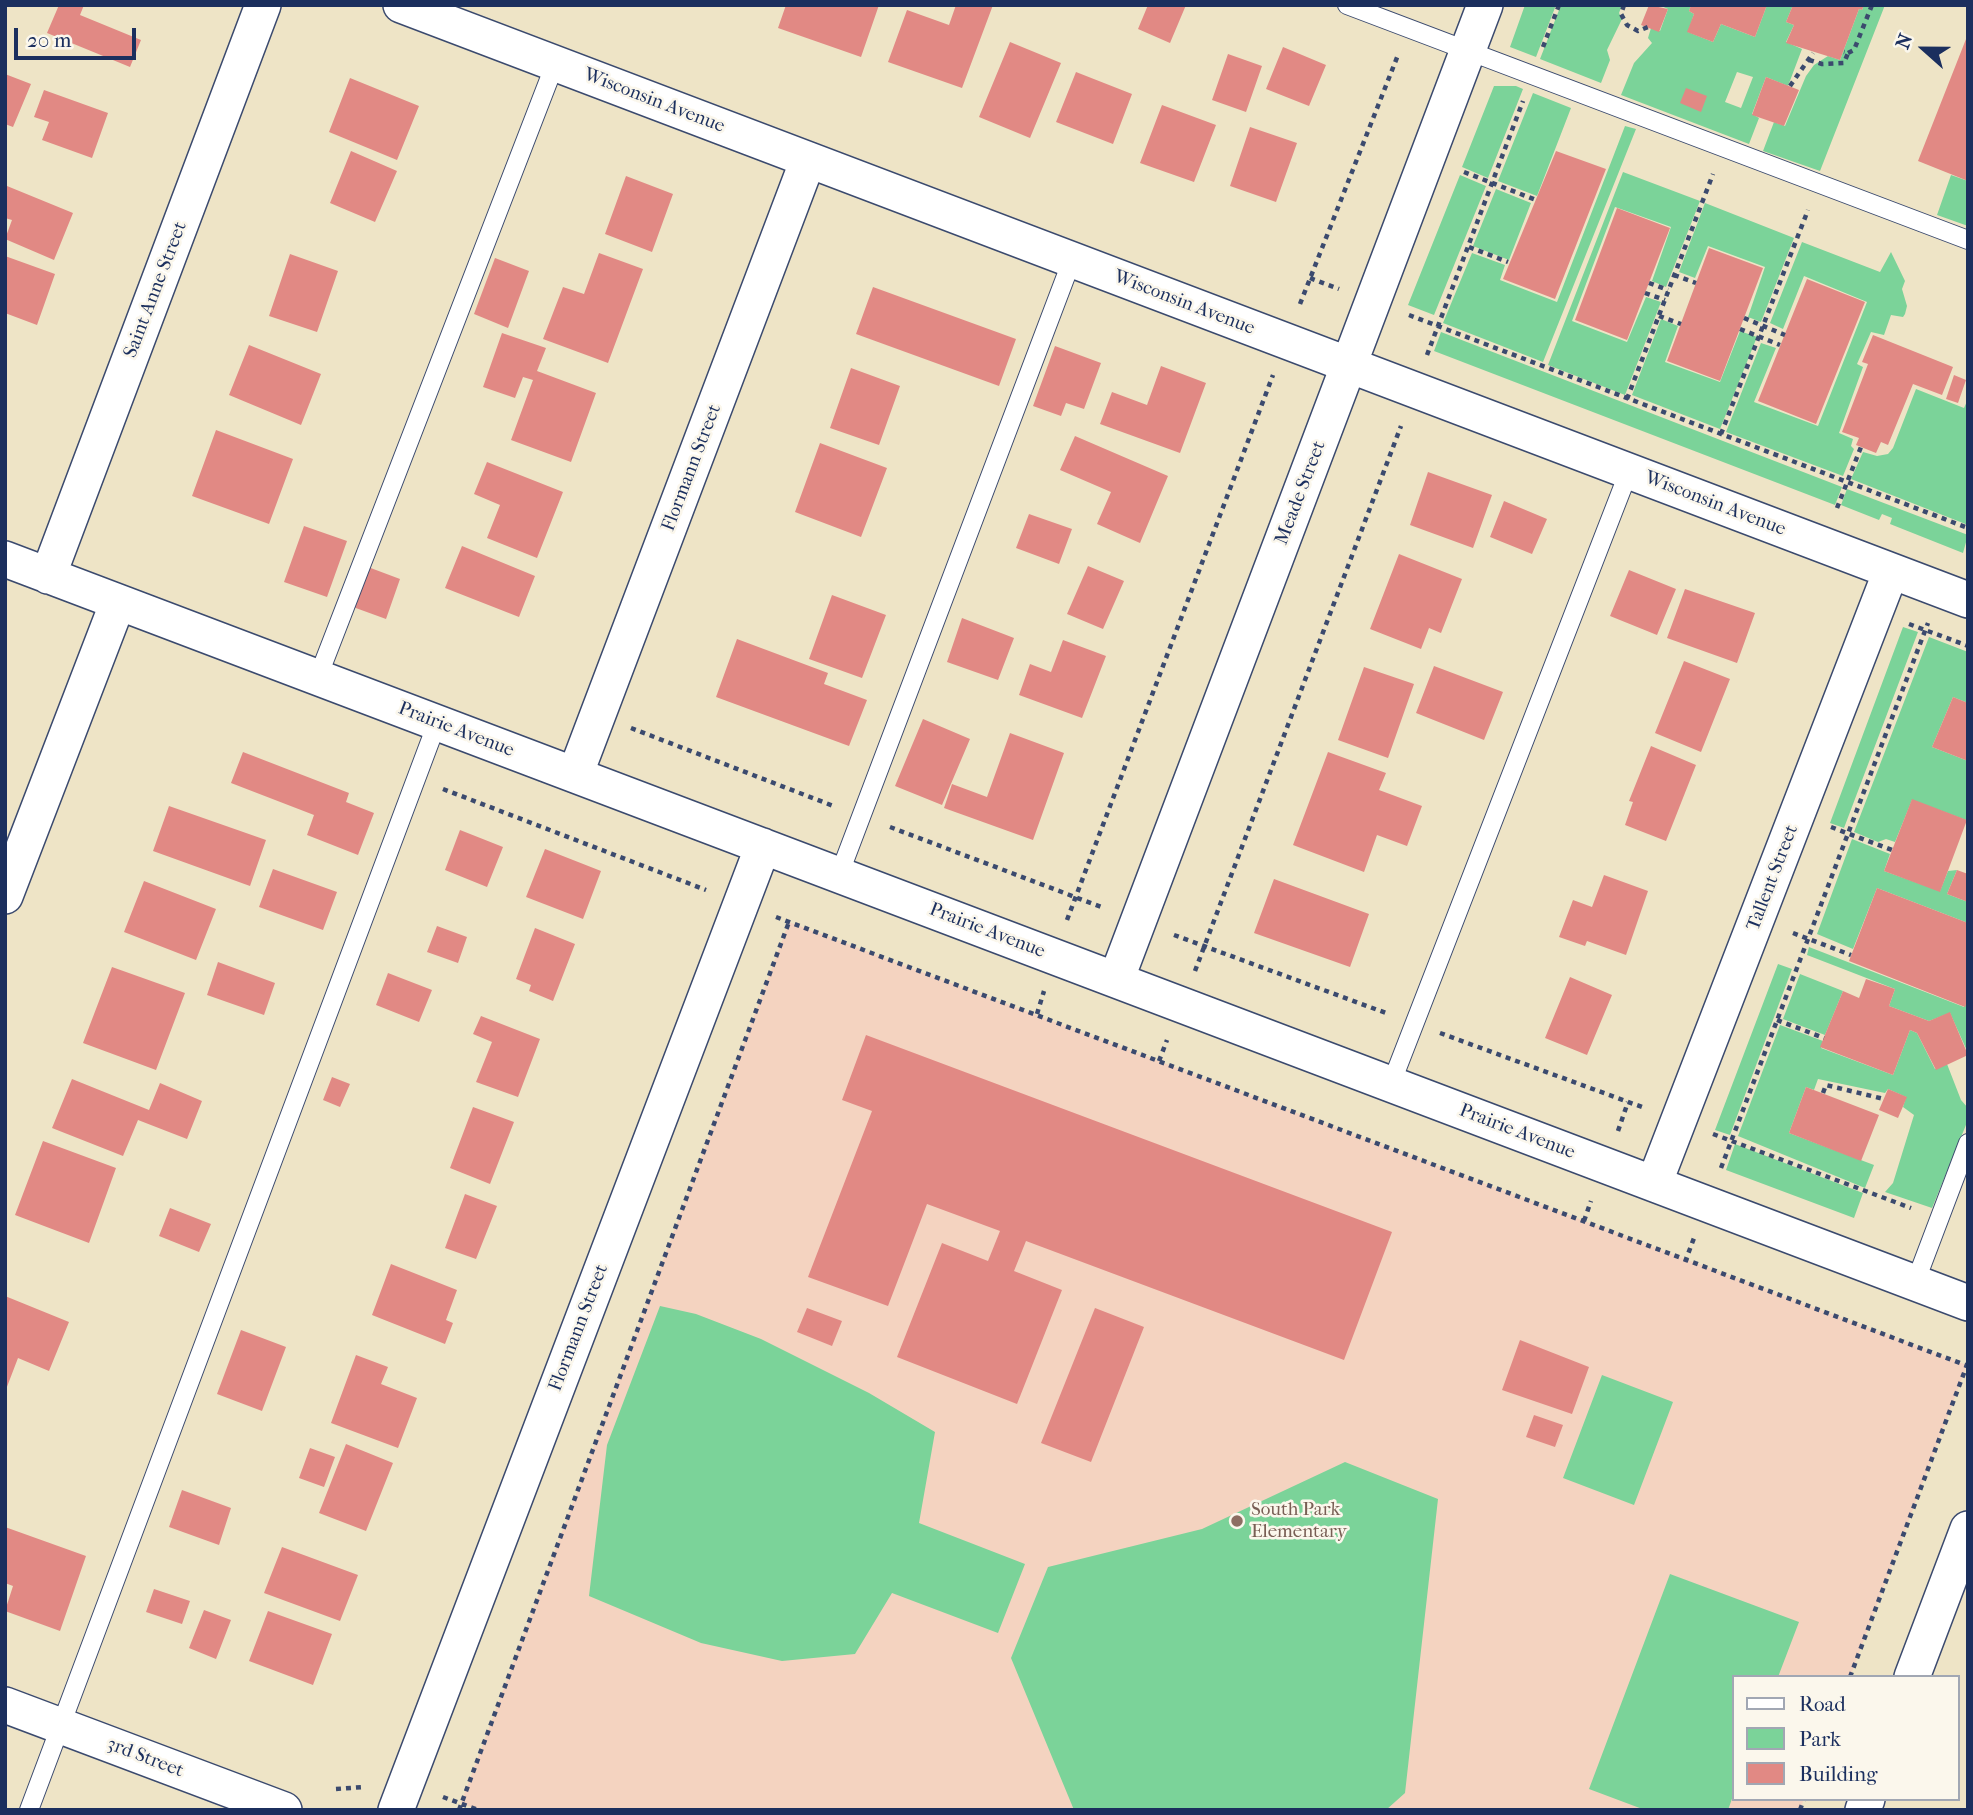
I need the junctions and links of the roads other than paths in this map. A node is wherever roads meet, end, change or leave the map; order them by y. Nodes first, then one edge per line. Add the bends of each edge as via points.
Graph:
1 (263, 5) edge
2 (401, 5) edge
3 (1347, 5) edge
4 (1485, 5) edge
5 (1468, 50) junction
6 (555, 64) junction
7 (808, 160) junction
8 (1968, 240) edge
9 (1072, 260) junction
10 (1349, 365) junction
11 (1629, 471) junction
12 (5, 559) edge
13 (1891, 571) junction
14 (48, 576) junction
15 (1954, 595) edge
16 (118, 602) junction
17 (317, 677) junction
18 (437, 723) junction
19 (575, 775) junction
20 (763, 846) junction
21 (839, 875) junction
22 (5, 896) edge
23 (1116, 980) junction
24 (1391, 1084) junction
25 (1968, 1143) edge
26 (1654, 1184) junction
27 (1915, 1283) junction
28 (1968, 1303) edge
29 (1968, 1529) edge
30 (1913, 1675) edge
31 (5, 1705) edge
32 (60, 1726) junction
33 (29, 1810) edge
34 (284, 1810) edge
35 (396, 1810) edge

1 - 14 street, Saint Anne Street
2 - 6 street, Wisconsin Avenue
3 - 5 lane
4 - 5 street, Meade Street
5 - 8 lane
5 - 10 street, Meade Street
6 - 7 street, Wisconsin Avenue
6 - 17 lane
7 - 9 street, Wisconsin Avenue
7 - 19 street, Flormann Street
9 - 10 street, Wisconsin Avenue
9 - 21 lane
10 - 11 street, Wisconsin Avenue
10 - 23 street, Meade Street
11 - 13 street, Wisconsin Avenue
11 - 24 lane
12 - 14 street, Prairie Avenue
13 - 15 street, Wisconsin Avenue
13 - 26 street, Tallent Street
14 - 16 street, Prairie Avenue
16 - 17 street, Prairie Avenue
16 - 22 street
17 - 18 street, Prairie Avenue
18 - 19 street, Prairie Avenue
18 - 32 lane
19 - 20 street, Prairie Avenue
20 - 21 street, Prairie Avenue
20 - 35 street, Flormann Street
21 - 23 street, Prairie Avenue
23 - 24 street, Prairie Avenue
24 - 26 street, Prairie Avenue
25 - 27 lane
26 - 27 street, Prairie Avenue
27 - 28 street, Prairie Avenue
29 - 30 street
31 - 32 street, 3rd Street
32 - 33 lane
32 - 34 street, 3rd Street

